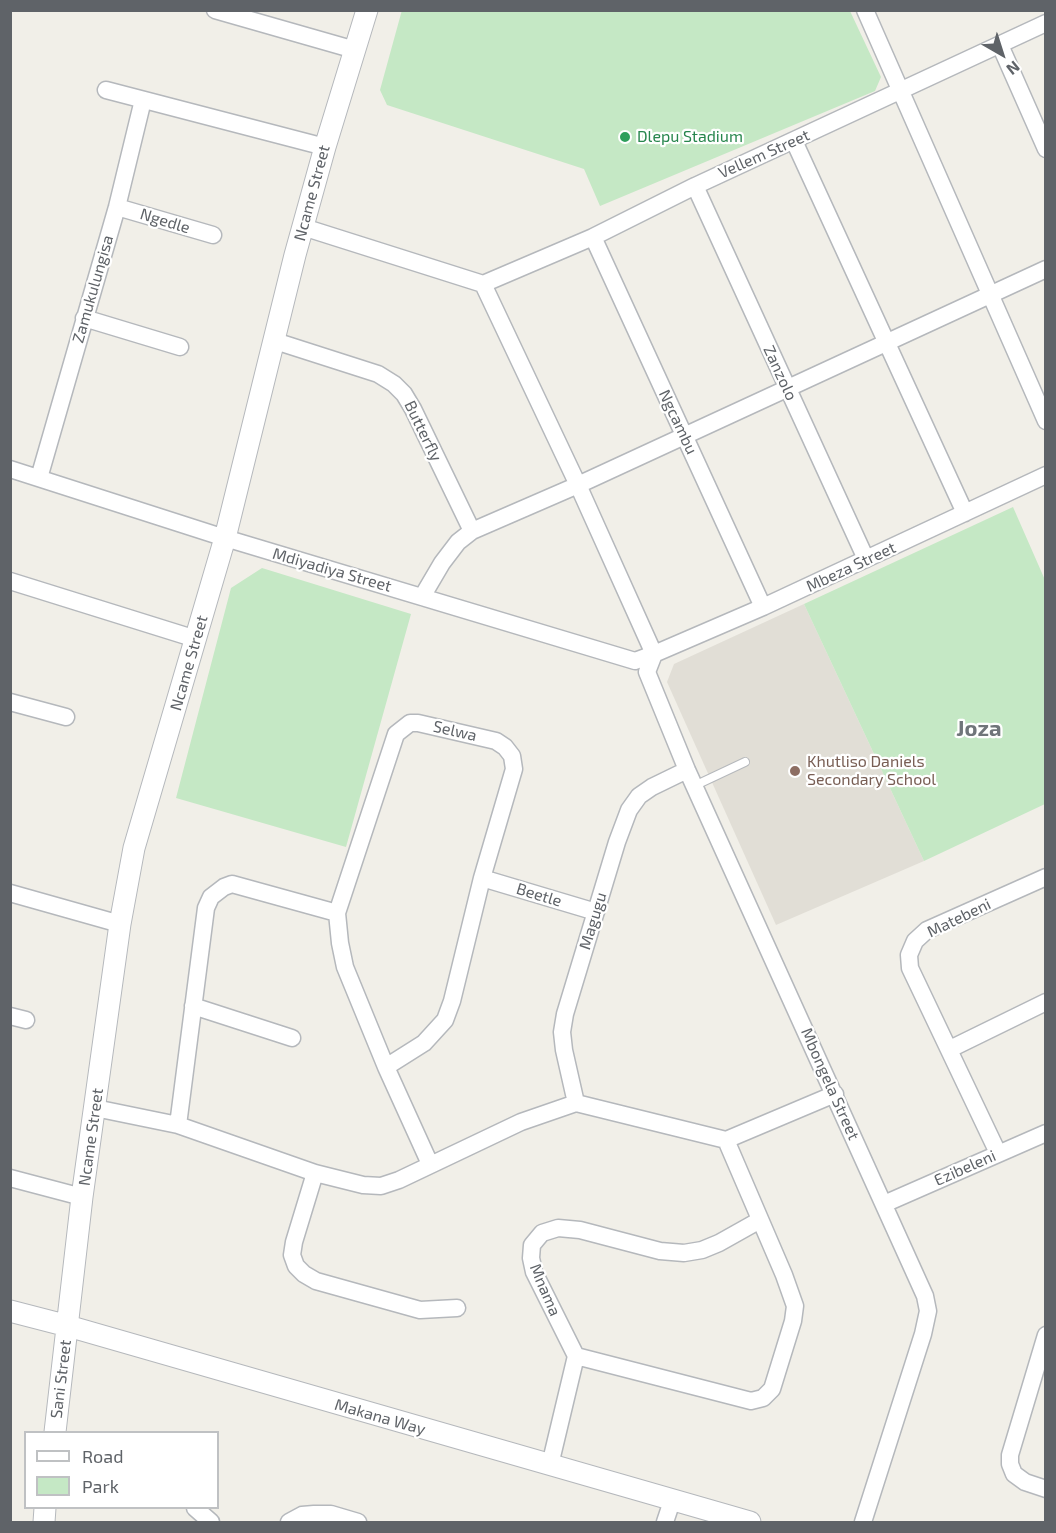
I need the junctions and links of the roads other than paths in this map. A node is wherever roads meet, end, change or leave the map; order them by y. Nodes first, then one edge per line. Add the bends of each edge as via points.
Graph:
1 (214, 10) edge
2 (367, 10) edge
3 (865, 10) edge
4 (1046, 23) edge
5 (1000, 45) junction
6 (355, 50) junction
7 (106, 90) dead end
8 (899, 92) junction
9 (143, 100) junction
10 (794, 141) junction
11 (325, 147) junction
12 (1046, 149) edge
13 (694, 186) junction
14 (117, 207) junction
15 (303, 227) junction
16 (213, 235) dead end
17 (592, 237) junction
18 (1046, 269) edge
19 (483, 284) junction
20 (989, 294) junction
21 (84, 318) junction
22 (275, 341) junction
23 (887, 342) junction
24 (180, 347) dead end
25 (787, 387) junction
26 (1046, 421) edge
27 (684, 435) junction
28 (10, 469) edge
29 (1046, 475) edge
30 (39, 478) junction
31 (578, 485) junction
32 (965, 513) junction
33 (472, 531) junction
34 (225, 538) junction
35 (867, 559) junction
36 (10, 581) edge
37 (422, 597) junction
38 (763, 607) junction
39 (196, 639) junction
40 (654, 654) junction
41 (10, 702) edge
42 (66, 717) dead end
43 (745, 762) dead end
44 (690, 778) junction
45 (1046, 877) edge
46 (482, 878) junction
47 (10, 893) edge
48 (596, 912) junction
49 (337, 913) junction
50 (120, 924) junction
51 (1046, 1002) edge
52 (193, 1006) junction
53 (292, 1038) dead end
54 (950, 1049) junction
55 (386, 1067) junction
56 (835, 1094) junction
57 (576, 1103) junction
58 (95, 1108) junction
59 (177, 1125) junction
60 (1046, 1133) edge
61 (726, 1140) junction
62 (999, 1153) junction
63 (430, 1164) junction
64 (315, 1173) junction
65 (10, 1178) edge
66 (82, 1197) junction
67 (884, 1204) junction
68 (760, 1220) junction
69 (457, 1308) dead end
70 (10, 1311) edge
71 (68, 1326) junction
72 (1046, 1335) edge
73 (576, 1356) junction
74 (55, 1431) edge
75 (550, 1465) junction
76 (1046, 1489) edge
77 (672, 1501) junction
78 (196, 1509) edge
79 (211, 1522) edge
80 (289, 1522) edge
81 (358, 1522) edge
82 (665, 1522) edge
83 (750, 1522) edge
84 (862, 1522) edge

1 - 6 street
2 - 6 street, Ncame Street
3 - 8 street
4 - 5 street, Vellem Street
5 - 8 street, Vellem Street
5 - 12 street
6 - 11 street, Ncame Street
7 - 9 street
8 - 10 street, Vellem Street
8 - 20 street
9 - 11 street
9 - 14 street, Zamukulungisa
10 - 13 street, Vellem Street
10 - 23 street
11 - 15 street, Ncame Street
13 - 17 street, Vellem Street
13 - 25 street, Zanzolo
14 - 16 street, Ngedle
14 - 21 street, Zamukulungisa
15 - 19 street
15 - 22 street, Ncame Street
17 - 19 street, Vellem Street
17 - 27 street, Ngcambu
18 - 20 street
19 - 31 street
20 - 23 street
20 - 26 street
21 - 24 street
21 - 30 street, Zamukulungisa
22 - 33 street, Butterfly via 378,374 394,384 412,409
22 - 34 street, Ncame Street
23 - 25 street
23 - 32 street
25 - 27 street
25 - 35 street, Zanzolo
27 - 31 street
27 - 38 street, Ngcambu
28 - 30 street, Mdiyadiya Street
29 - 32 street, Mbeza Street
30 - 34 street, Mdiyadiya Street
31 - 33 street
31 - 40 street
32 - 35 street, Mbeza Street
33 - 37 street via 442,563
34 - 37 street, Mdiyadiya Street
34 - 39 street, Ncame Street
35 - 38 street, Mbeza Street
36 - 39 street
37 - 40 street, Mdiyadiya Street via 635,660
38 - 40 street, Mbeza Street
39 - 50 street, Ncame Street via 134,848
40 - 44 street, Mbongela Street via 647,672
41 - 42 street
43 - 44 lane
44 - 48 street, Magugu via 652,787 629,810
44 - 56 street, Mbongela Street
45 - 54 street, Matebeni via 927,930 915,941 909,955 910,968
46 - 48 street, Beetle
46 - 49 street, Selwa via 514,769 512,756 496,741 410,723 396,734 390,748
46 - 55 street, Selwa via 445,1020 424,1043
47 - 50 street
48 - 57 street, Magugu via 562,1032
49 - 52 street via 232,884 217,891 207,908
49 - 55 street, Selwa via 345,968
50 - 58 street, Ncame Street
51 - 54 street
52 - 53 street
52 - 59 street
54 - 62 street, Matebeni
55 - 63 street, Selwa
56 - 61 street
56 - 67 street, Mbongela Street
57 - 61 street
57 - 63 street via 521,1122
58 - 59 street
58 - 66 street, Ncame Street
59 - 64 street
60 - 62 street, Ezibeleni
61 - 68 street
62 - 67 street, Ezibeleni
63 - 64 street via 381,1186
64 - 69 street via 292,1255 304,1274 316,1281 420,1310
65 - 66 street
66 - 71 street, Ncame Street
67 - 84 street, Mbongela Street via 926,1296 928,1311
68 - 73 street, Mnama via 719,1243 684,1253 660,1251 580,1230 558,1228 542,1233 532,1245 534,1272
68 - 73 street via 795,1306 777,1376 763,1398 751,1401
70 - 71 street, Makana Way
71 - 74 street, Sani Street
71 - 75 street, Makana Way
72 - 76 street via 1010,1464 1014,1474 1025,1482
73 - 75 street
75 - 77 street, Makana Way
77 - 82 street
77 - 83 street, Makana Way
78 - 79 street
80 - 81 street via 314,1514 331,1514

